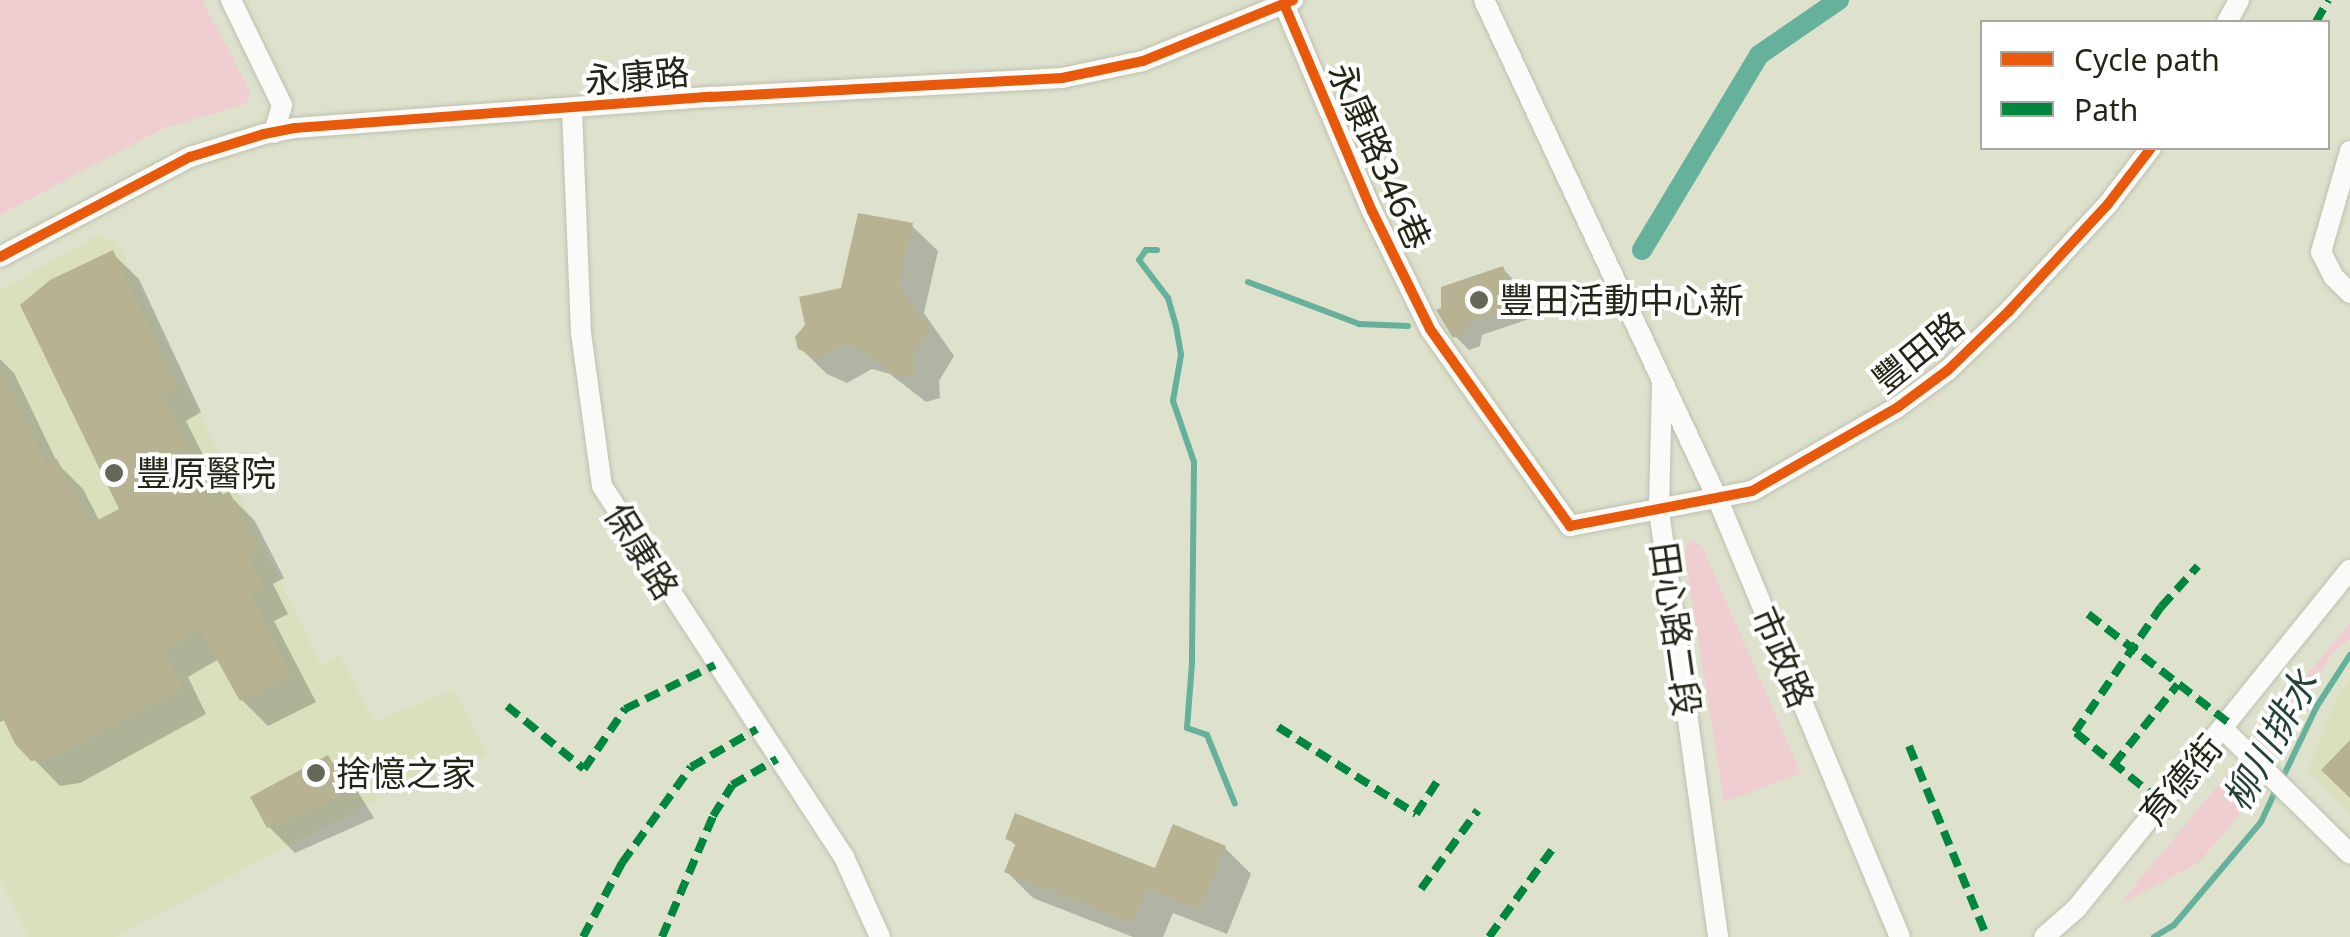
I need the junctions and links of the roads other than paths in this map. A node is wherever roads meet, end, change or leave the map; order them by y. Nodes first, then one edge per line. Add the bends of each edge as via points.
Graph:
1 (231, 0) edge
2 (1484, 0) edge
3 (1288, 2) edge
4 (572, 109) junction
5 (274, 132) junction
6 (2149, 150) edge
7 (2350, 150) edge
8 (0, 257) edge
9 (2350, 292) edge
10 (1662, 378) junction
11 (1718, 500) junction
12 (1659, 511) junction
13 (2350, 570) edge
14 (2223, 729) junction
15 (2350, 854) edge
16 (880, 937) edge
17 (1718, 937) edge
18 (1900, 937) edge
19 (2044, 937) edge

1 - 5 street via 282,105
2 - 10 street, 田心路二段
3 - 4 street, 永康路 via 1143,61 1062,78
3 - 12 street, 永康路346巷 via 1372,211 1430,330 1570,526
4 - 5 street, 永康路
4 - 16 street, 保康路 via 581,333 602,486 844,857
5 - 8 street, 永康路 via 190,157
6 - 11 street, 豐田路 via 2108,204 1948,370 1764,486
7 - 9 street via 2321,252
10 - 11 street, 市政路
10 - 12 street, 田心路二段
11 - 12 street, 豐田路
11 - 18 street, 市政路
12 - 17 street, 田心路二段
13 - 14 street, 育德街
14 - 15 street
14 - 19 street, 育德街 via 2076,909

